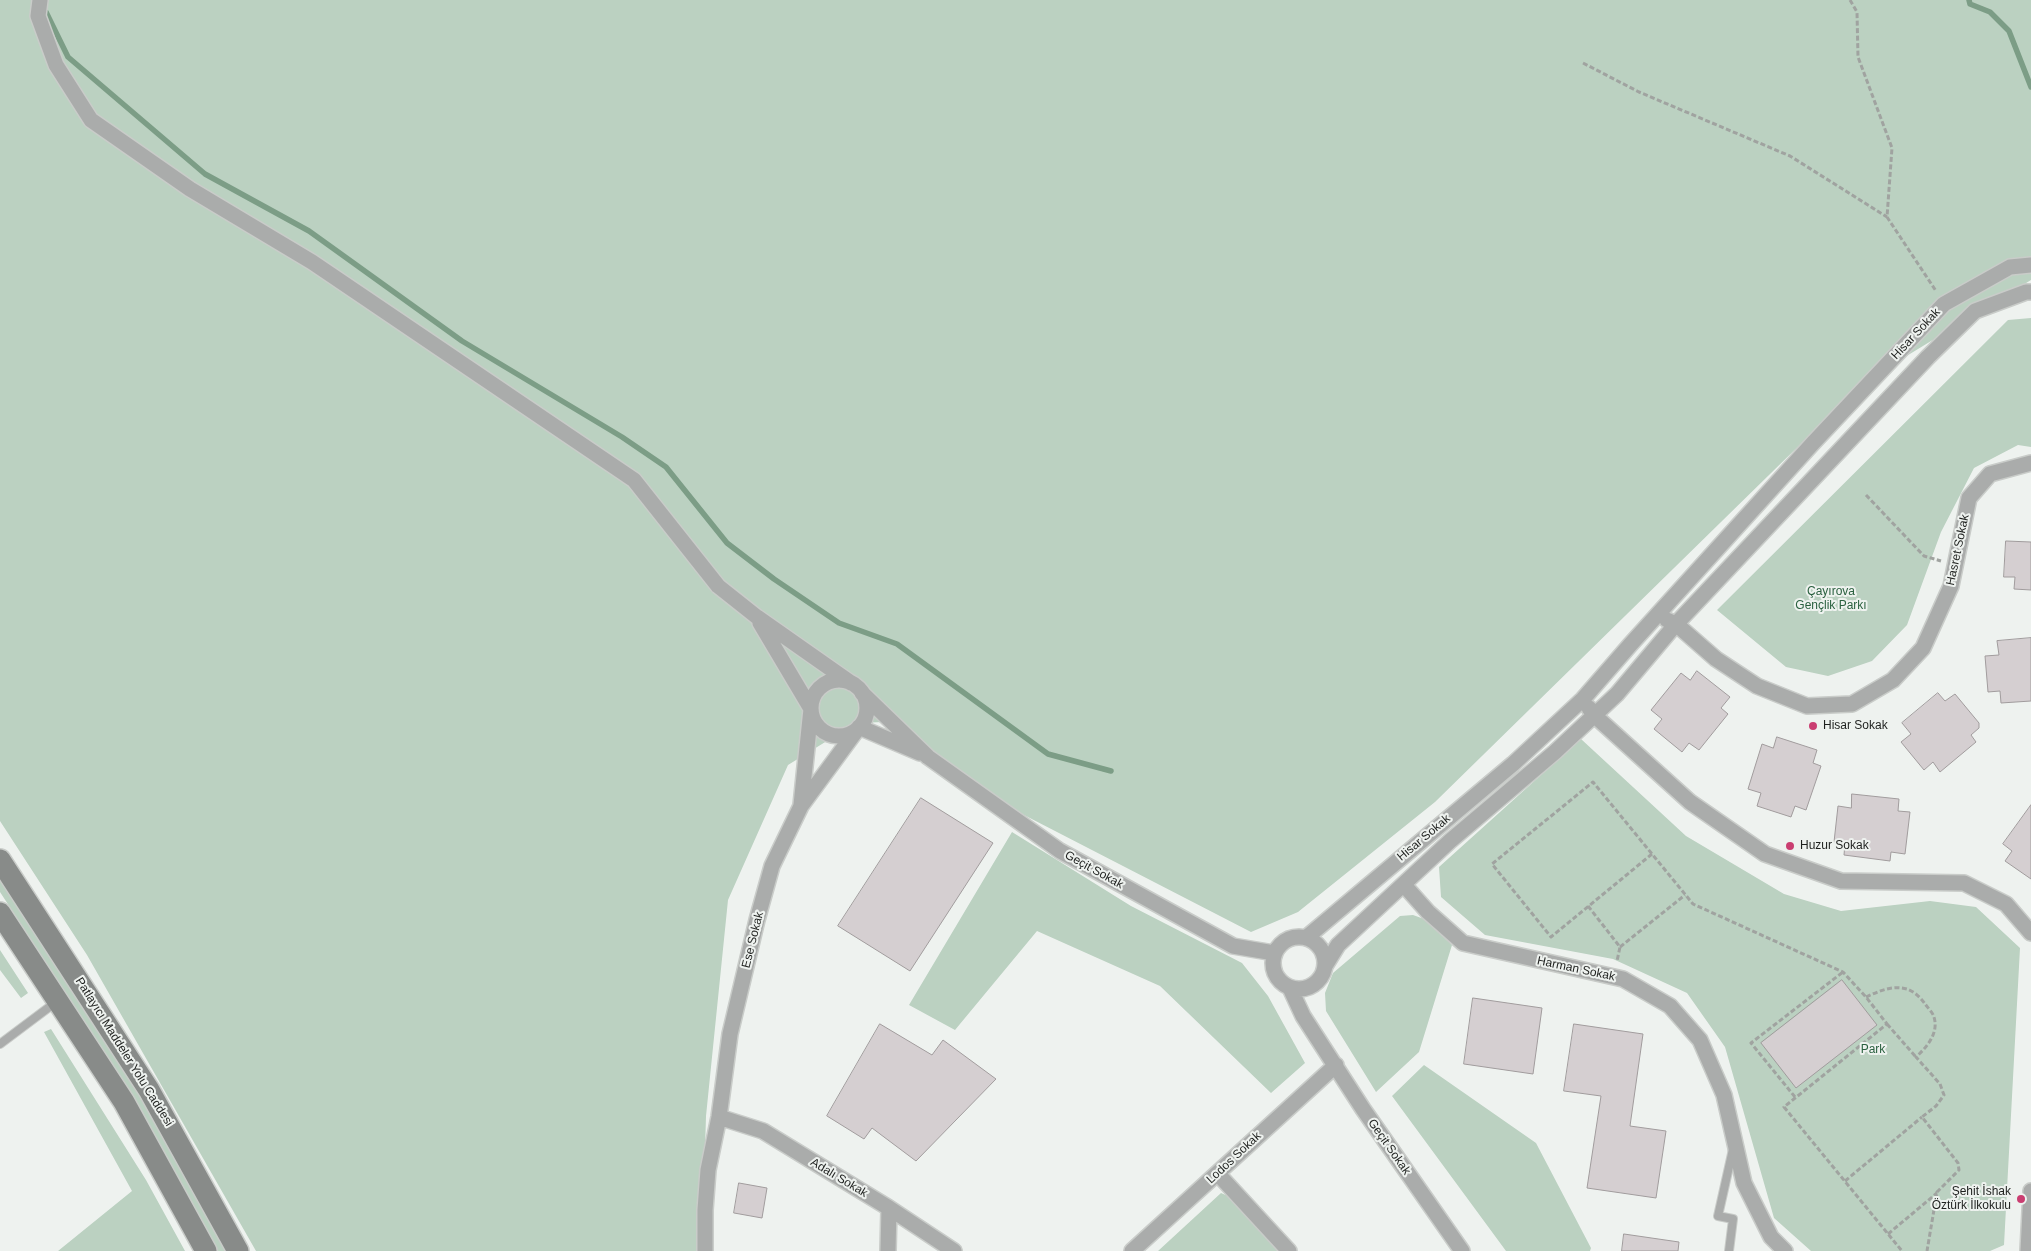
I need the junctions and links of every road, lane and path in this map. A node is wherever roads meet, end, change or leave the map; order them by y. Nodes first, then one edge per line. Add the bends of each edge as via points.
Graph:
1 (40, 0) edge
2 (1850, 0) edge
3 (1583, 63) dead end
4 (1887, 218) junction
5 (2031, 265) edge
6 (2031, 292) edge
7 (1944, 304) junction
8 (2031, 463) edge
9 (1866, 495) dead end
10 (1924, 556) dead end
11 (1657, 614) junction
12 (757, 617) junction
13 (1676, 624) junction
14 (856, 688) junction
15 (1583, 699) junction
16 (811, 708) junction
17 (1595, 716) junction
18 (859, 727) junction
19 (928, 756) junction
20 (801, 806) junction
21 (1652, 854) junction
22 (0, 860) edge
23 (1404, 885) junction
24 (1685, 895) junction
25 (1588, 906) junction
26 (0, 913) edge
27 (2031, 933) edge
28 (1307, 937) junction
29 (1620, 947) junction
30 (1274, 952) junction
31 (1325, 966) junction
32 (1843, 972) junction
33 (1613, 977) junction
34 (1290, 988) junction
35 (1866, 997) junction
36 (58, 1001) junction
37 (1887, 1024) junction
38 (0, 1044) edge
39 (1916, 1057) junction
40 (1336, 1065) junction
41 (1795, 1098) junction
42 (718, 1117) junction
43 (1922, 1117) junction
44 (1734, 1142) junction
45 (1218, 1174) junction
46 (1844, 1181) junction
47 (2031, 1191) edge
48 (1937, 1192) junction
49 (889, 1208) junction
50 (1888, 1234) junction
51 (206, 1251) edge
52 (238, 1251) edge
53 (705, 1251) edge
54 (888, 1251) edge
55 (954, 1251) edge
56 (1132, 1251) edge
57 (1289, 1251) edge
58 (1462, 1251) edge
59 (1729, 1251) edge
60 (1785, 1251) edge
61 (1902, 1251) edge
62 (1927, 1251) edge
63 (2028, 1251) edge

1 - 12 street via 38,16 56,64 91,120 190,189 320,268 634,480 718,586
2 - 4 path via 1856,12 1858,56 1892,148
3 - 4 path via 1639,92 1790,156
4 - 7 path
5 - 7 street, Hisar Sokak via 2010,267
6 - 13 street, Hisar Sokak via 1975,311
7 - 11 street, Hisar Sokak
8 - 13 street, Hasret Sokak via 1990,474 1968,498 1951,586 1923,648 1893,680 1852,704 1807,706 1757,686 1716,659
9 - 10 path
11 - 13 street, Hasret Sokak
11 - 15 street, Hisar Sokak
12 - 14 street
12 - 16 street
13 - 17 street, Hisar Sokak
14 - 16 street via 842,680 832,681 817,691
14 - 18 street via 867,707
14 - 19 street
15 - 17 street
15 - 28 street, Hisar Sokak via 1513,764
16 - 18 street via 817,726 833,736 852,733
16 - 20 street
17 - 23 street, Hisar Sokak
17 - 27 street via 1690,802 1765,854 1841,881 1964,882 2006,904
18 - 19 street
18 - 20 street, Ese Sokak
19 - 30 street, Geçit Sokak via 1060,851 1232,946
20 - 42 street, Ese Sokak via 772,866 757,920 730,1034
21 - 24 path
21 - 25 path
21 - 25 path via 1593,782 1492,864 1551,937
22 - 52 main road, Patlayıcı Maddeler Yolu Caddesi via 149,1090
23 - 31 street, Hisar Sokak via 1338,945
23 - 33 street, Harman Sokak via 1463,943
24 - 29 path
24 - 32 path via 1693,904
25 - 29 path
26 - 36 main road
28 - 30 street via 1285,940
28 - 31 street via 1323,951
29 - 33 path
30 - 34 street via 1273,970 1282,984
31 - 34 street via 1316,984 1299,990
32 - 35 path
32 - 41 path via 1751,1043
33 - 44 street, Harman Sokak via 1623,979 1670,1006 1700,1040 1724,1095
34 - 40 street, Geçit Sokak via 1303,1016
35 - 37 path
35 - 39 path via 1897,988 1909,989 1923,1000 1934,1017 1934,1034
36 - 38 lane
36 - 51 main road via 124,1102
37 - 39 path
37 - 41 path
39 - 43 path via 1940,1084 1944,1095
40 - 45 street, Lodos Sokak
40 - 58 street, Geçit Sokak
41 - 46 path via 1784,1107
42 - 49 street, Adalı Sokak via 763,1131
42 - 53 street, Ese Sokak via 708,1170
43 - 46 path
43 - 48 path via 1958,1163 1959,1170
44 - 59 lane via 1718,1216 1733,1220
44 - 60 street, Harman Sokak via 1744,1183 1770,1237
45 - 56 street, Lodos Sokak
45 - 57 street
46 - 50 path
47 - 63 street
48 - 50 path
48 - 62 path
49 - 54 street
49 - 55 street, Adalı Sokak
50 - 61 path

